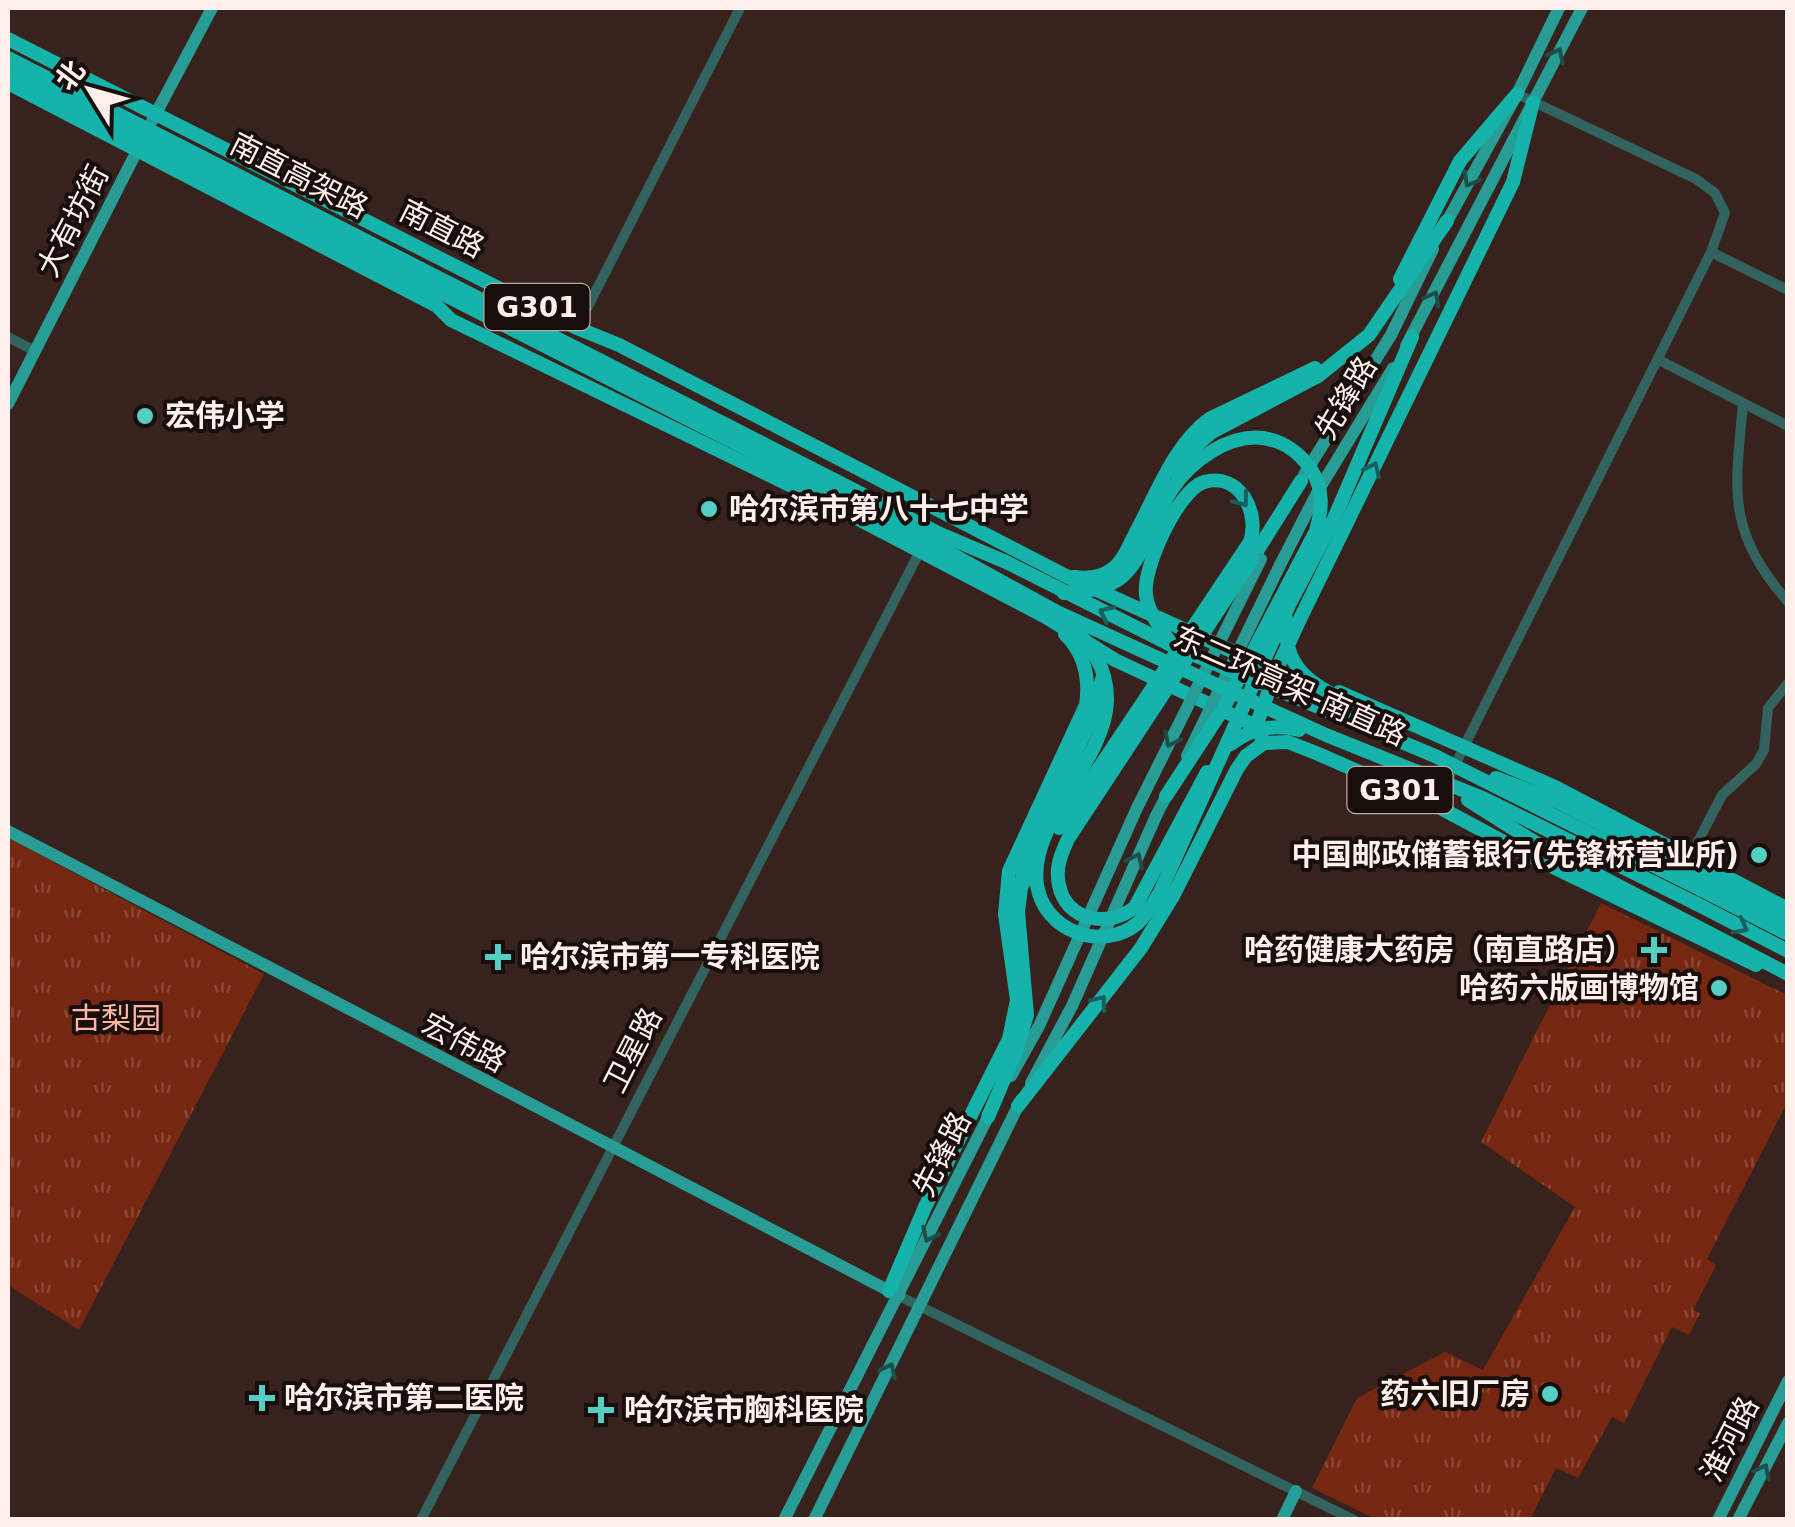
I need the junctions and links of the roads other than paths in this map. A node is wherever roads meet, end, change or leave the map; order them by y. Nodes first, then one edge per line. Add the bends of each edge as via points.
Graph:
1 (212, 8) edge
2 (740, 8) edge
3 (1559, 8) edge
4 (1582, 8) edge
5 (8, 40) edge
6 (8, 58) edge
7 (8, 72) edge
8 (8, 83) edge
9 (1517, 94) junction
10 (1533, 102) junction
11 (156, 114) junction
12 (138, 148) junction
13 (1447, 221) junction
14 (1710, 252) junction
15 (1788, 290) edge
16 (451, 320) junction
17 (577, 328) junction
18 (1374, 329) junction
19 (1412, 337) junction
20 (8, 338) edge
21 (618, 345) junction
22 (1352, 350) junction
23 (34, 351) junction
24 (1659, 360) junction
25 (8, 404) edge
26 (1743, 404) junction
27 (1788, 426) edge
28 (1300, 481) joint
29 (1172, 488) junction
30 (932, 543) junction
31 (1257, 559) junction
32 (1006, 562) junction
33 (1066, 576) junction
34 (1000, 583) junction
35 (1064, 592) junction
36 (1788, 602) edge
37 (1289, 605) junction
38 (1050, 614) junction
39 (1300, 619) junction
40 (1173, 646) junction
41 (1276, 670) junction
42 (1104, 676) junction
43 (1788, 684) edge
44 (1345, 698) junction
45 (1256, 726) junction
46 (1326, 735) junction
47 (1264, 743) junction
48 (1457, 745) junction
49 (1435, 756) junction
50 (1430, 776) junction
51 (1166, 796) junction
52 (1435, 805) junction
53 (8, 831) edge
54 (1690, 857) junction
55 (1018, 892) junction
56 (1788, 909) edge
57 (1788, 919) edge
58 (1788, 934) edge
59 (1788, 951) edge
60 (1788, 977) edge
61 (1018, 1106) junction
62 (988, 1117) junction
63 (611, 1148) junction
64 (894, 1293) junction
65 (921, 1306) junction
66 (1788, 1381) edge
67 (1788, 1423) edge
68 (1299, 1492) junction
69 (421, 1520) edge
70 (784, 1520) edge
71 (814, 1520) edge
72 (1282, 1520) edge
73 (1290, 1520) edge
74 (1354, 1520) edge
75 (1718, 1520) edge
76 (1738, 1520) edge

1 - 11 main road, 大有坊街
2 - 17 street
3 - 9 main road, 先锋路
10 -> 4 main road, 先锋路
5 - 11 highway, 南直路 / G301
6 - 30 highway, 南直高架路, bridge
7 - 30 highway, 南直高架路, bridge
8 - 12 highway, G301
9 - 10 street
9 -> 13 main road, 先锋路
9 - 18 highway via 1460,162
10 - 14 street via 1715,194 1725,213
19 -> 10 main road, 先锋路
39 -> 10 highway via 1513,182
11 - 12 main road, 大有坊街
11 - 17 highway, 南直路 / G301
12 - 16 highway, G301 via 437,306
12 - 23 main road, 大有坊街
13 - 18 highway
13 - 28 main road, 先锋路 via 1391,335
14 - 15 street
14 - 24 street
16 - 30 highway, G301
16 - 34 highway, bridge via 472,322 962,570
17 - 21 highway, 南直路 / G301
18 - 22 highway
19 - 37 highway, bridge
19 - 51 main road, 先锋路, bridge via 1318,491
20 - 23 street
21 - 32 highway, bridge via 640,365 945,522
21 - 33 highway, 南直路 / G301
22 - 29 highway, bridge via 1298,388 1212,432
22 - 33 highway via 1195,430 1112,570
23 - 25 main road, 大有坊街
24 - 26 street
24 - 48 street
26 - 27 street
26 - 36 street via 1737,510 1756,560
28 - 31 highway
29 - 35 highway, bridge via 1126,572 1109,586
29 - 51 highway, bridge via 1224,444 1270,439 1303,458 1315,476 1322,510 1223,710
30 - 32 highway, 东二环高架-南直路, bridge
30 - 34 highway, 东二环高架-南直路, bridge
30 - 38 highway, G301
30 - 63 street, 卫星路
31 - 46 highway, bridge via 1068,839 1058,861 1064,898 1093,920 1126,915 1145,893 1221,752 1259,729 1282,726
31 -> 62 main road, 先锋路, bridge via 1039,1026
32 - 35 highway, 东二环高架-南直路, bridge
33 - 38 street
33 - 41 highway, G301
34 - 38 highway, 东二环高架-南直路, bridge
40 -> 35 highway, 东二环高架-南直路, bridge
37 - 42 highway, bridge via 1160,892 1139,922 1099,938 1058,922 1046,910 1036,880 1042,849 1102,723
37 - 44 highway, bridge via 1286,642 1294,665 1313,685
38 - 42 highway, bridge via 1092,650
38 - 45 highway via 1115,660
38 - 46 highway, 东二环高架-南直路, bridge
38 - 64 highway via 1079,652 1088,686 1086,705 1009,871 1005,914 1017,990 1014,1026 925,1207
39 - 41 highway
39 - 44 highway via 1298,656
40 - 49 highway, 东二环高架-南直路, bridge
40 -> 55 highway, bridge via 1146,598 1148,566 1188,492 1203,482 1225,483 1251,508 1244,553
41 - 44 highway, G301
41 - 45 highway
42 - 55 highway, bridge
43 - 54 street via 1768,708 1764,750 1722,795
44 - 48 highway
45 - 47 highway
46 - 50 highway, 东二环高架-南直路, bridge
47 - 52 highway, G301 via 1288,742 1316,752
61 -> 47 highway via 1141,948 1227,786 1246,756
48 - 52 street
48 - 54 highway, G301
49 - 57 highway, bridge via 1558,802
49 - 58 highway, 东二环高架-南直路, bridge
50 -> 59 highway, 东二环高架-南直路, bridge
50 - 60 highway, bridge via 1536,843
61 -> 51 main road, 先锋路, bridge via 1072,1006
52 - 60 highway, G301
53 - 63 main road, 宏伟路
54 - 56 highway, G301
55 - 62 highway via 1027,1015
61 - 65 main road, 先锋路
62 -> 64 main road, 先锋路
63 - 64 main road, 宏伟路
63 - 69 street, 卫星路
64 - 65 street
64 - 70 main road, 先锋路
65 - 68 street
71 -> 65 main road, 先锋路
66 - 75 main road, 淮河路
76 -> 67 main road, 淮河路
68 - 72 main road
68 - 73 main road
68 - 74 street

